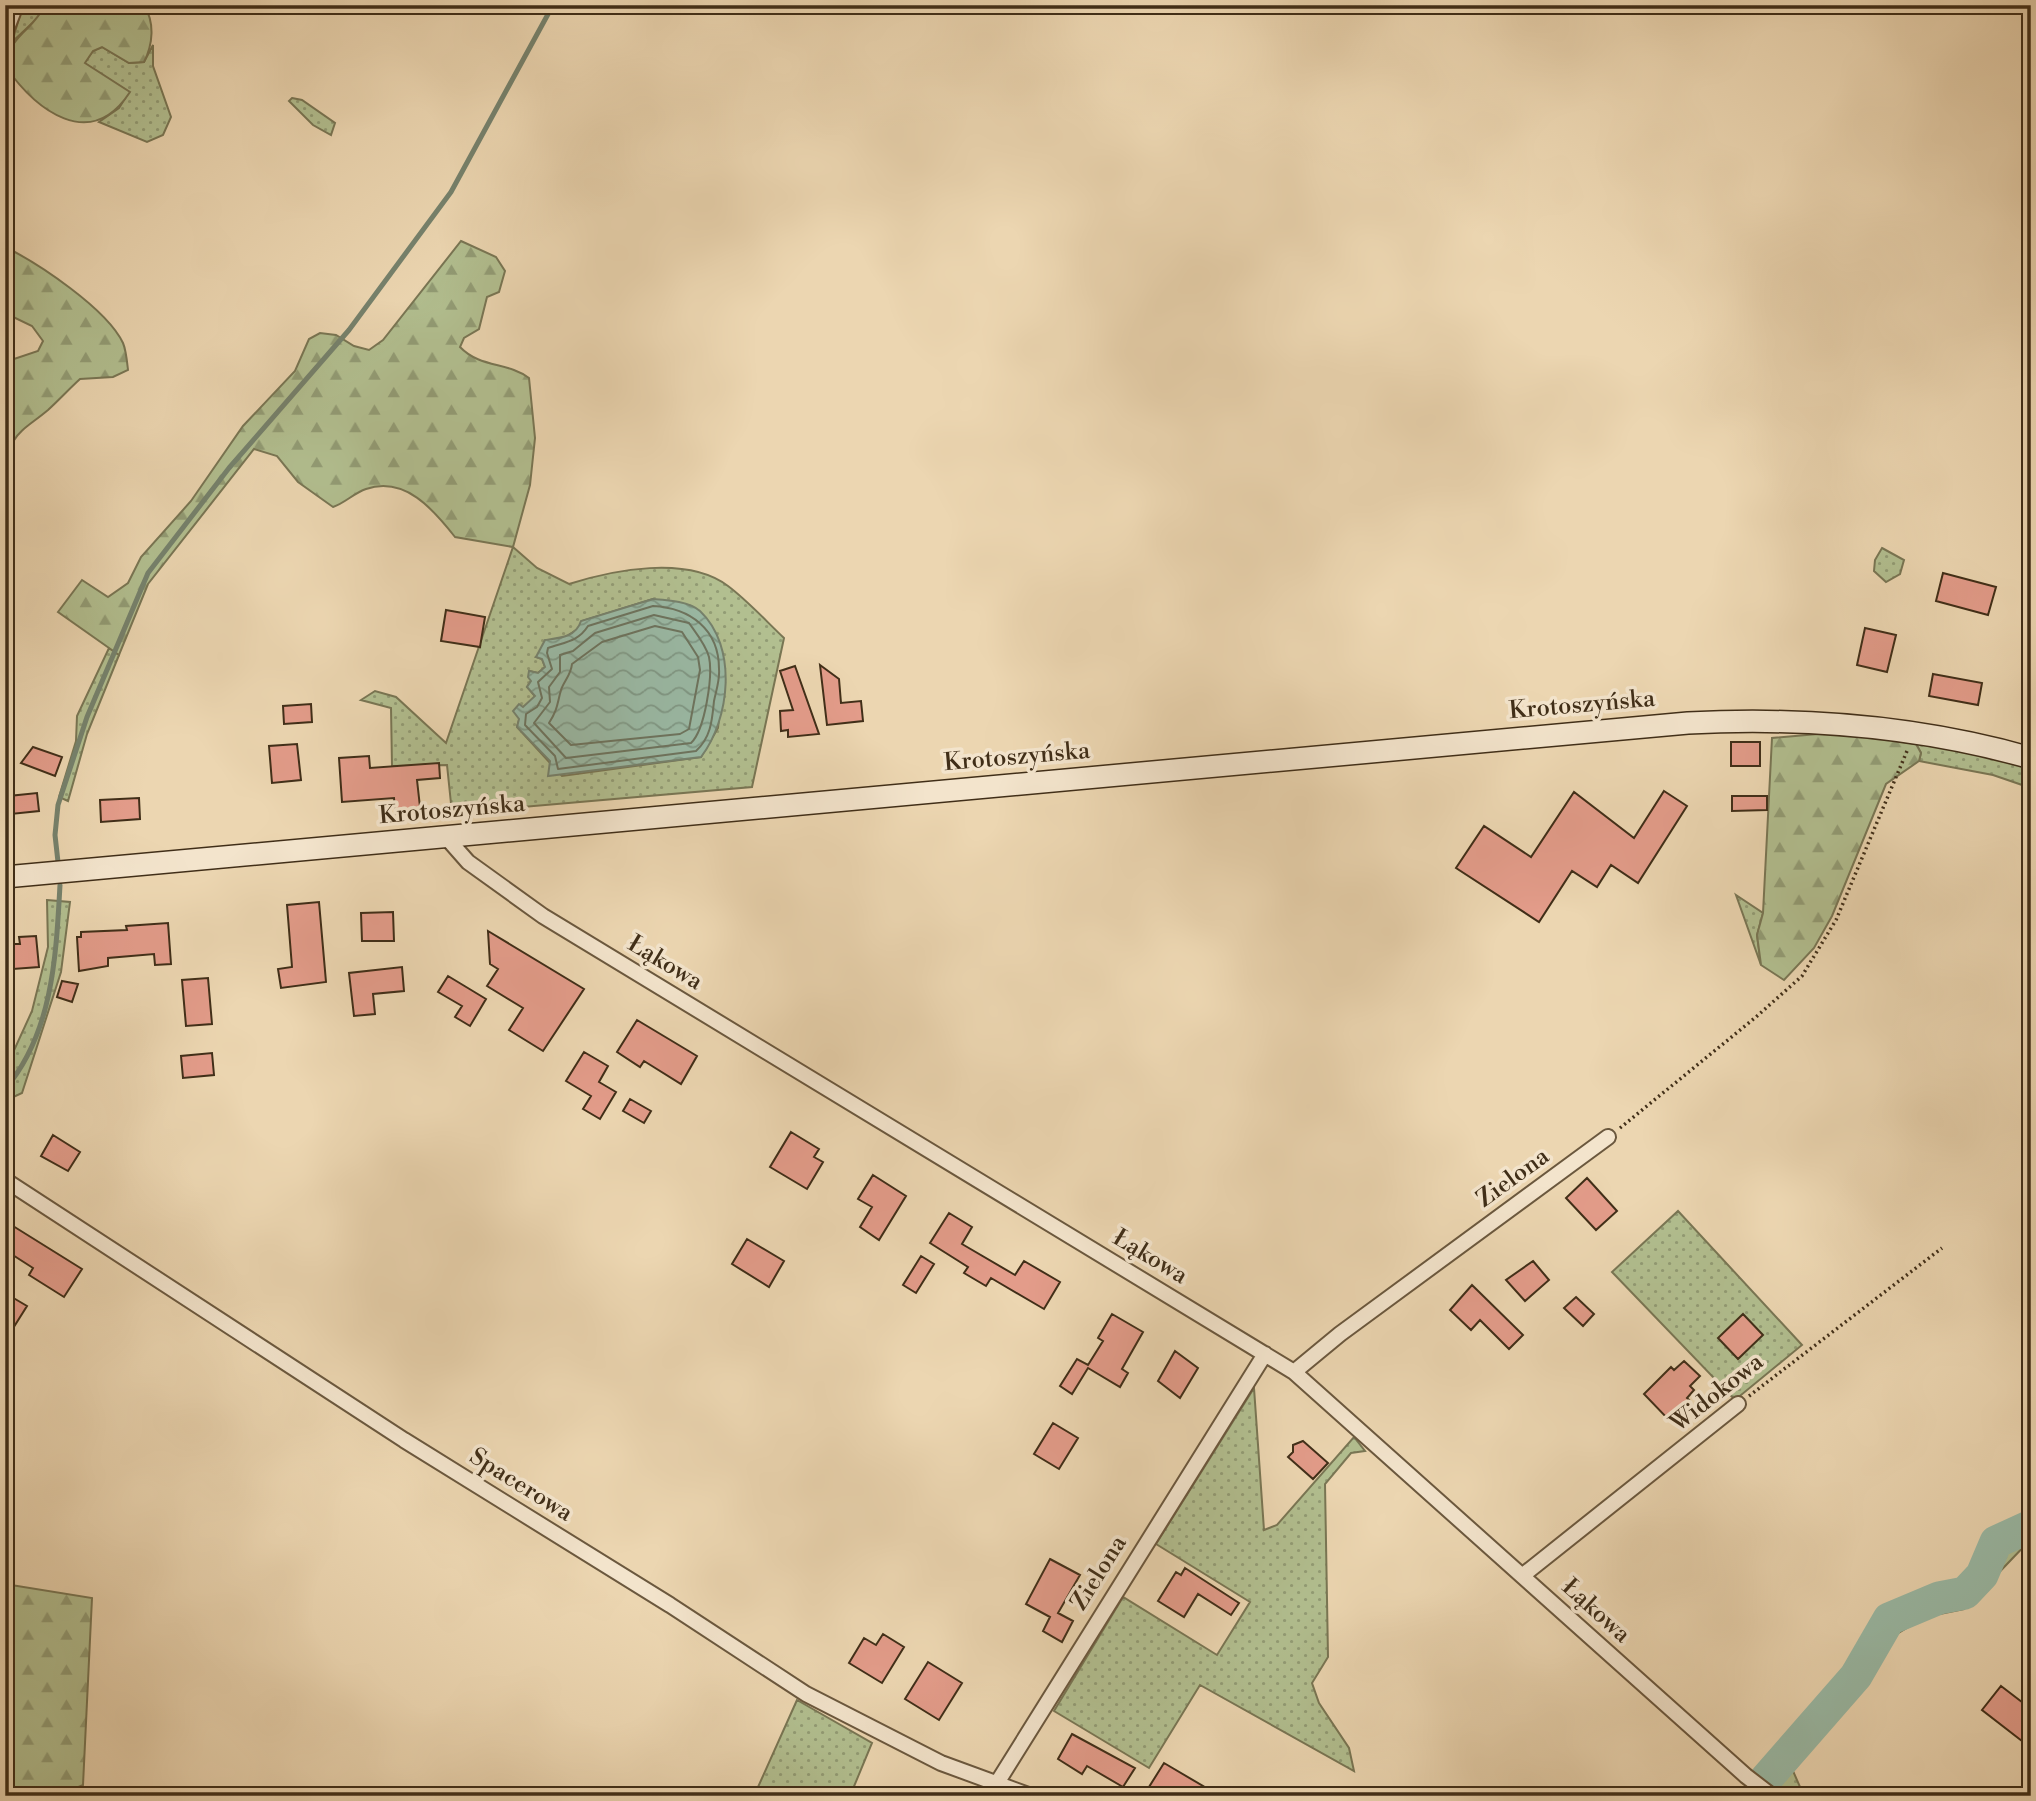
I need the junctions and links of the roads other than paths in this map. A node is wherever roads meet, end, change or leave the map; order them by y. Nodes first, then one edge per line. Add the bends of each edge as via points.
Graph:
1 (16, 5) edge
2 (5, 33) edge
3 (2031, 758) edge
4 (446, 837) junction
5 (5, 877) edge
6 (1608, 1137) road end
7 (5, 1180) edge
8 (1265, 1354) junction
9 (1294, 1372) junction
10 (1738, 1404) road end
11 (1522, 1576) junction
12 (997, 1783) junction
13 (1031, 1796) edge
14 (1772, 1796) edge

1 - 2 street
3 - 4 street, Krotoszyńska via 1954,738 1853,723 1778,720 1632,726
4 - 5 street, Krotoszyńska
4 - 8 street, Łąkowa via 468,862 543,916
6 - 9 street, Zielona
7 - 12 street, Spacerowa via 806,1694 941,1763
8 - 9 street, Łąkowa
8 - 12 street, Zielona
9 - 11 street, Łąkowa
10 - 11 street, Widokowa
11 - 14 street, Łąkowa
12 - 13 street, Spacerowa

